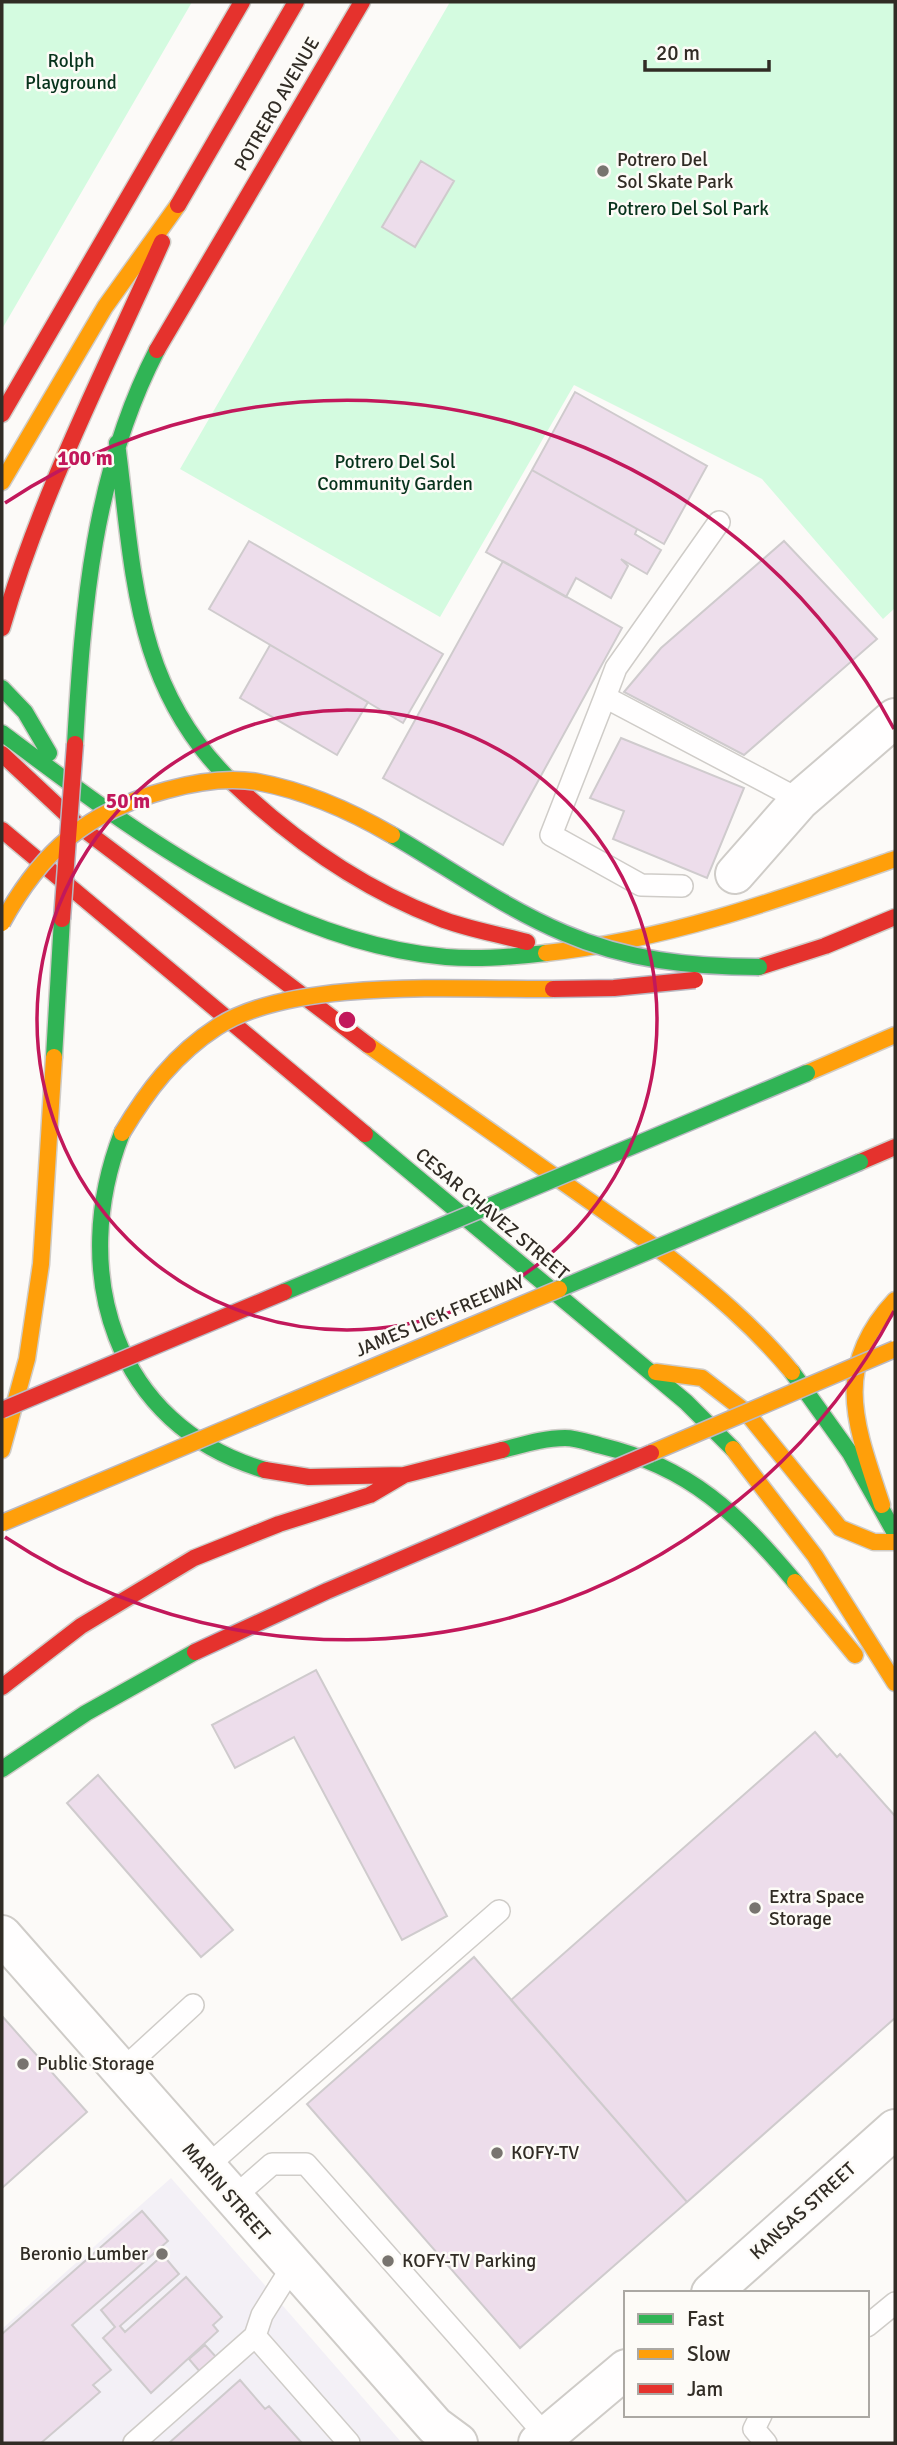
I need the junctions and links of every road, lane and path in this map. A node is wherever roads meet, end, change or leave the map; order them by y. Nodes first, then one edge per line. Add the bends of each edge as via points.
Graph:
1 (242, 2) edge
2 (296, 2) edge
3 (362, 2) edge
4 (178, 205) junction
5 (2, 414) edge
6 (117, 443) junction
7 (2, 482) edge
8 (719, 523) dead end
9 (2, 628) edge
10 (2, 688) edge
11 (605, 696) junction
12 (895, 718) edge
13 (2, 733) edge
14 (2, 754) edge
15 (800, 800) junction
16 (2, 830) edge
17 (895, 859) edge
18 (735, 874) dead end
19 (681, 886) dead end
20 (895, 917) edge
21 (62, 919) junction
22 (2, 923) edge
23 (585, 949) junction
24 (759, 967) junction
25 (895, 1035) edge
26 (895, 1147) edge
27 (895, 1300) edge
28 (895, 1349) edge
29 (647, 1371) junction
30 (2, 1410) edge
31 (2, 1450) edge
32 (404, 1475) junction
33 (882, 1505) junction
34 (2, 1524) edge
35 (895, 1533) edge
36 (895, 1542) edge
37 (895, 1683) edge
38 (2, 1688) edge
39 (895, 1703) edge
40 (2, 1769) edge
41 (499, 1911) dead end
42 (2, 1935) edge
43 (193, 2005) dead end
44 (120, 2072) junction
45 (895, 2129) edge
46 (205, 2168) junction
47 (232, 2199) junction
48 (292, 2267) junction
49 (713, 2291) edge
50 (895, 2303) edge
51 (869, 2324) edge
52 (255, 2336) junction
53 (624, 2371) edge
54 (760, 2417) edge
55 (543, 2441) edge
56 (134, 2443) edge
57 (349, 2443) edge
58 (458, 2443) edge
59 (766, 2443) edge

1 - 5 main road
2 - 4 main road, POTRERO AVENUE
3 - 6 main road, POTRERO AVENUE via 144,378
4 - 7 main road via 105,307
4 - 9 main road via 62,454 30,534
6 - 21 main road, POTRERO AVENUE, bridge via 90,555
6 - 23 main road via 150,655 173,708 204,755 308,847 369,886 440,919 515,940
8 - 11 lane via 615,668
10 - 21 main road, bridge via 24,712 49,753 61,828
11 - 15 lane
11 - 19 lane via 551,835 641,885
12 - 15 street
13 - 23 main road via 157,843 225,884 292,914 360,939 434,956 513,957
14 - 33 main road via 78,825 277,978 712,1291 770,1346 810,1393
15 - 18 street
16 - 29 main road, CESAR CHAVEZ STREET
17 - 23 main road via 723,918
20 - 24 main road
21 - 31 main road via 41,1264 27,1359
22 - 24 main road, bridge via 34,870 102,813 166,787 258,781 340,806 509,904 587,942 681,965
24 - 32 main road, bridge via 643,987 341,992 264,1005 218,1026 181,1055 148,1090 122,1133 105,1179 99,1231 100,1260 118,1337 128,1363 154,1403 189,1436 269,1471 302,1478
25 - 30 main road, bridge
26 - 34 main road, JAMES LICK FREEWAY, bridge
27 - 33 main road via 870,1326 854,1372 857,1419
28 - 40 main road, bridge via 327,1591 195,1652 86,1713
29 - 36 main road via 702,1378 746,1412 840,1528 874,1542
29 - 37 main road, CESAR CHAVEZ STREET via 687,1400 758,1477 842,1596
32 - 38 main road via 370,1495 194,1558 81,1626
32 - 39 main road via 541,1440 567,1438 636,1454 674,1470 747,1531
33 - 35 main road
41 - 46 lane
42 - 44 street, MARIN STREET
43 - 44 lane
44 - 46 street, MARIN STREET
45 - 49 street, KANSAS STREET
46 - 47 street, MARIN STREET
47 - 48 street, MARIN STREET
47 - 55 lane via 272,2164 306,2164
48 - 52 lane via 262,2315
48 - 58 street, MARIN STREET via 435,2427
50 - 51 lane
52 - 56 lane
52 - 57 lane
53 - 55 street
54 - 59 lane via 754,2429

